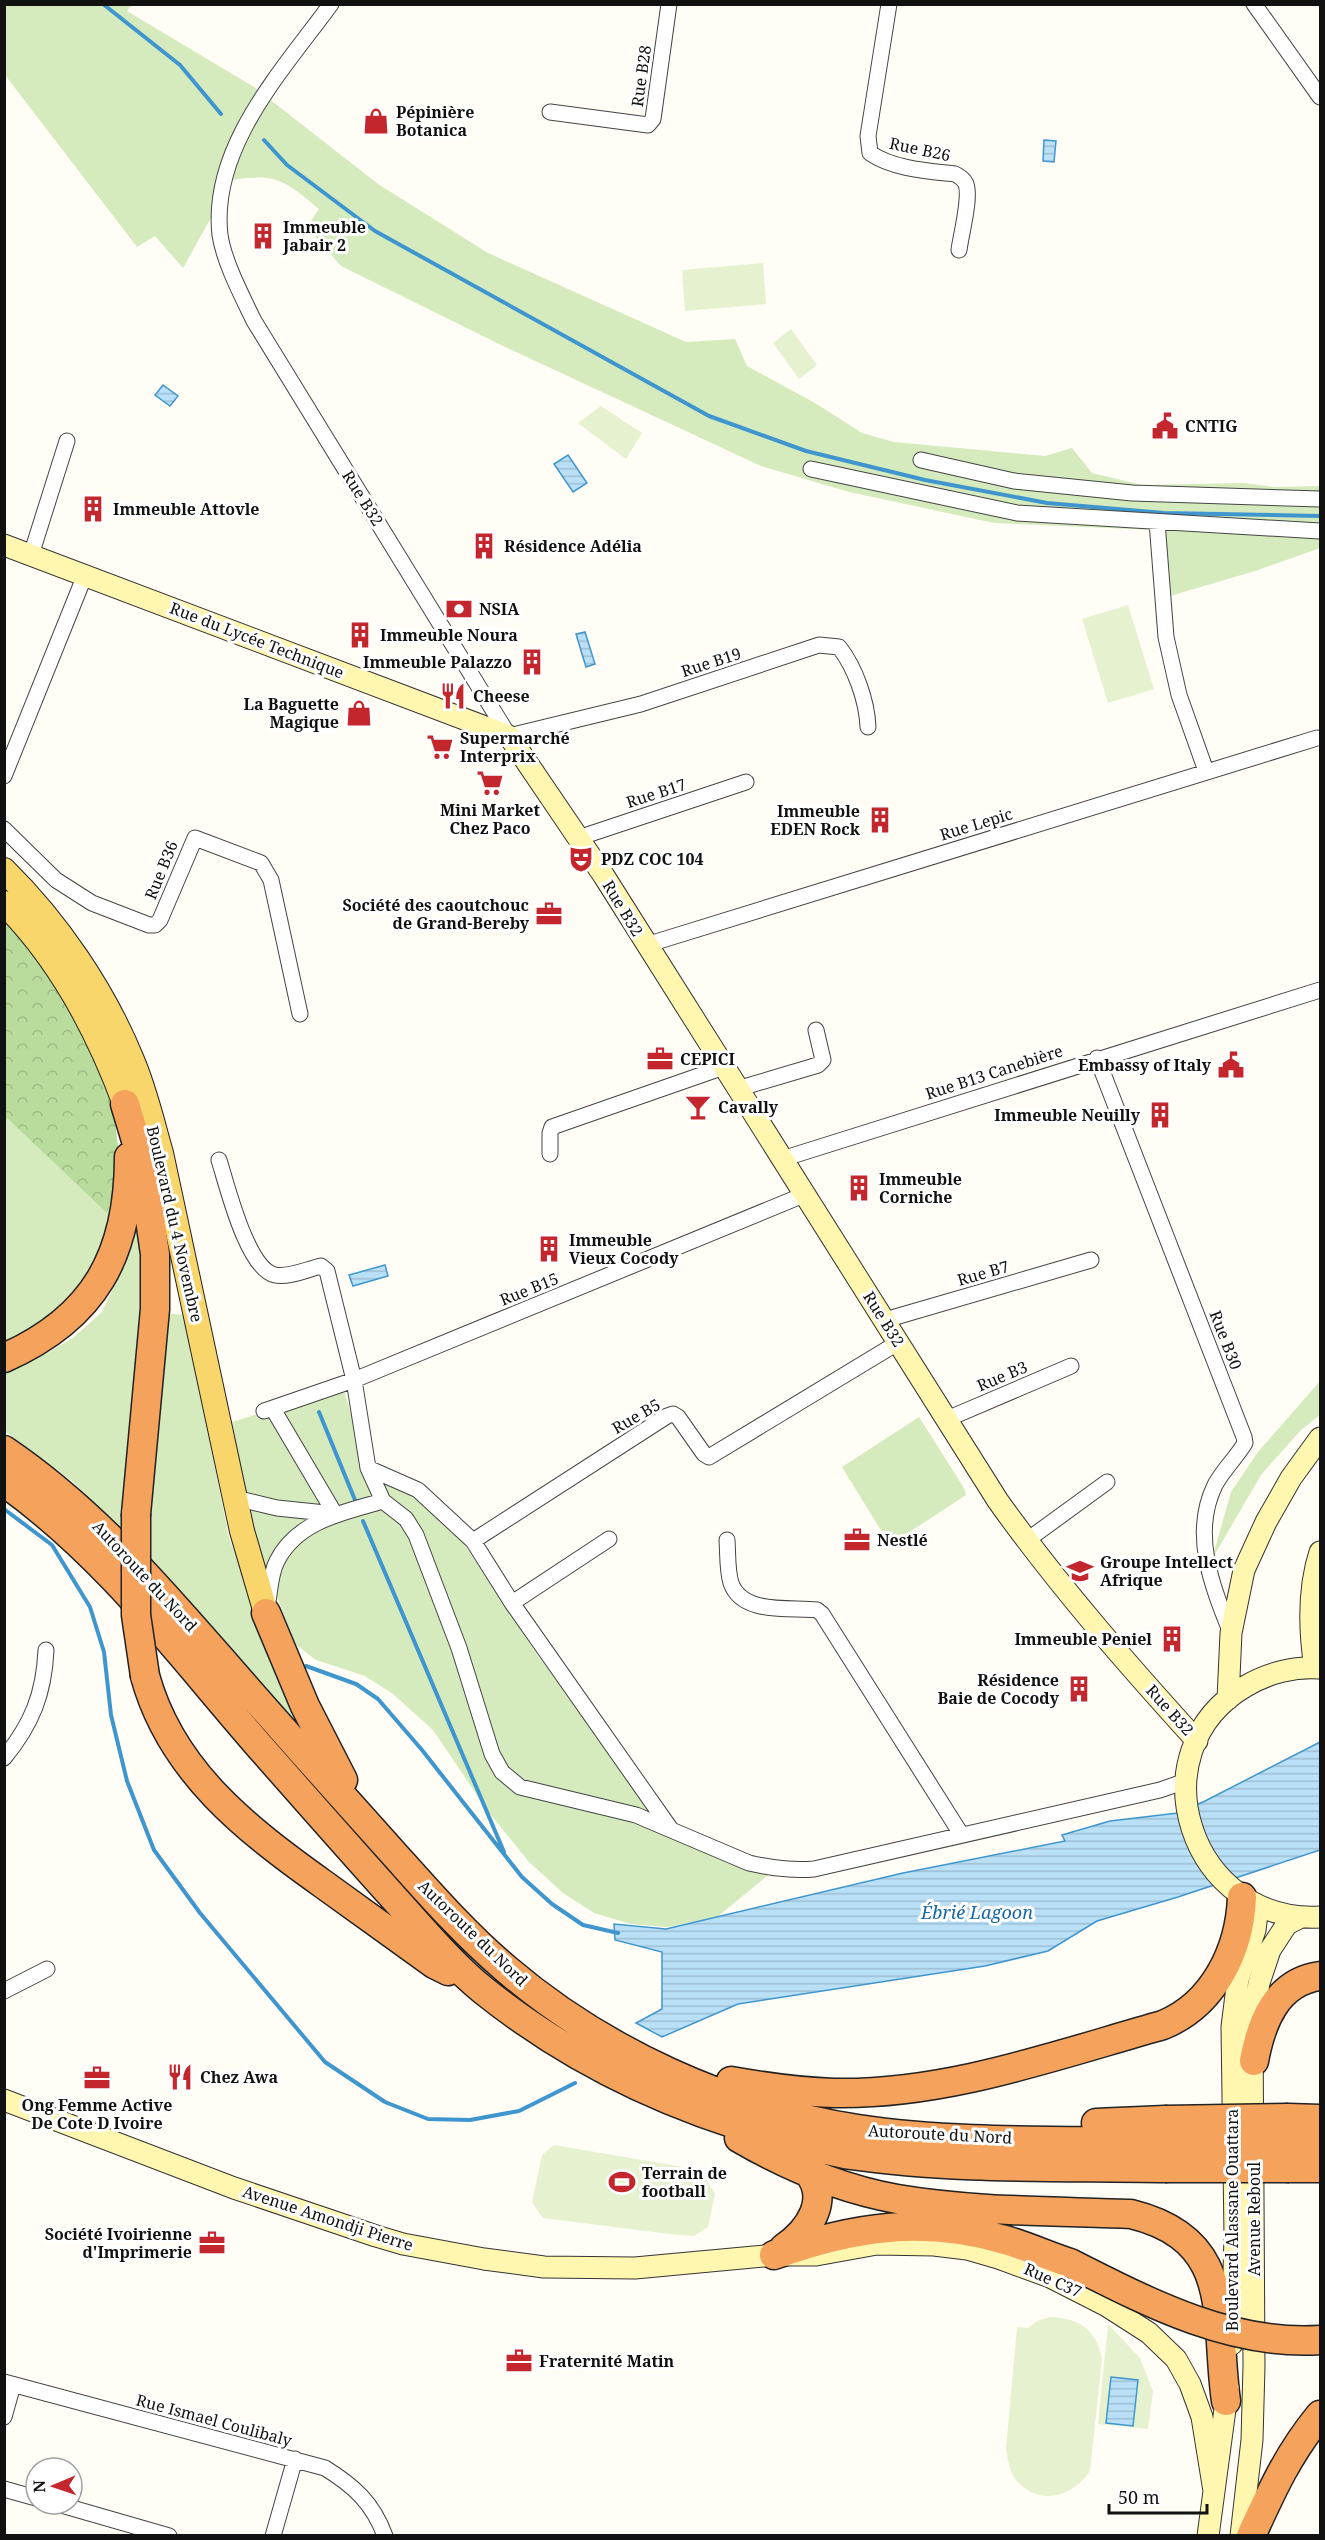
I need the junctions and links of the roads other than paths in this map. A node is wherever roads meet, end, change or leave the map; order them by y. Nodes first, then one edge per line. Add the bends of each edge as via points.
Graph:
1 (331, 4) edge
2 (669, 4) edge
3 (890, 4) edge
4 (1254, 4) edge
5 (1320, 97) edge
6 (550, 112) dead end
7 (959, 250) dead end
8 (67, 441) dead end
9 (921, 460) dead end
10 (811, 469) dead end
11 (1320, 499) edge
12 (1157, 522) junction
13 (1320, 531) edge
14 (4, 545) edge
15 (31, 555) junction
16 (85, 575) junction
17 (868, 727) dead end
18 (509, 736) junction
19 (1317, 738) dead end
20 (1206, 771) junction
21 (4, 776) edge
22 (746, 782) dead end
23 (4, 829) edge
24 (578, 838) junction
25 (4, 870) edge
26 (4, 903) edge
27 (646, 945) junction
28 (1320, 990) edge
29 (300, 1014) dead end
30 (816, 1030) dead end
31 (1097, 1058) junction
32 (724, 1067) junction
33 (737, 1089) junction
34 (125, 1104) junction
35 (550, 1154) dead end
36 (782, 1159) junction
37 (219, 1160) dead end
38 (806, 1194) junction
39 (1091, 1260) dead end
40 (885, 1320) junction
41 (899, 1342) junction
42 (4, 1358) edge
43 (1071, 1366) dead end
44 (354, 1380) junction
45 (947, 1419) junction
46 (1320, 1437) edge
47 (4, 1450) edge
48 (368, 1468) junction
49 (4, 1482) edge
50 (1107, 1482) dead end
51 (235, 1498) junction
52 (383, 1501) junction
53 (335, 1514) junction
54 (609, 1539) dead end
55 (727, 1540) dead end
56 (1026, 1540) junction
57 (473, 1541) junction
58 (1320, 1552) edge
59 (512, 1603) junction
60 (266, 1613) junction
61 (1231, 1633) junction
62 (46, 1650) dead end
63 (1318, 1668) edge
64 (1228, 1699) junction
65 (1197, 1741) junction
66 (4, 1758) edge
67 (1186, 1791) junction
68 (367, 1824) junction
69 (670, 1828) junction
70 (961, 1834) junction
71 (1243, 1896) junction
72 (1311, 1917) edge
73 (47, 1969) dead end
74 (1320, 1976) edge
75 (482, 1989) junction
76 (4, 1991) edge
77 (1254, 2061) junction
78 (666, 2070) junction
79 (4, 2100) edge
80 (689, 2109) junction
81 (1320, 2119) edge
82 (1320, 2142) edge
83 (1165, 2143) junction
84 (1288, 2143) junction
85 (1320, 2168) edge
86 (807, 2171) junction
87 (774, 2255) junction
88 (1320, 2340) edge
89 (9, 2384) edge
90 (1226, 2401) junction
91 (1320, 2415) edge
92 (4, 2417) edge
93 (295, 2460) junction
94 (4, 2489) edge
95 (1214, 2491) junction
96 (24, 2495) edge
97 (84, 2511) edge
98 (169, 2535) edge
99 (273, 2535) edge
100 (385, 2535) edge
101 (1208, 2535) edge
102 (1241, 2535) edge
103 (1251, 2535) edge

1 - 18 street, Rue B32 via 251,117 232,156 221,192 220,236 254,321
2 - 6 street, Rue B28 via 653,119 648,125
3 - 7 street, Rue B26 via 868,148 877,158 962,178 967,194
4 - 5 street
8 - 15 street
9 - 11 street via 1029,483 1132,493
10 - 12 street via 1017,513
12 - 13 street
12 - 20 street via 1166,638 1179,695
14 - 15 street, Rue du Lycée Technique
15 - 16 street, Rue du Lycée Technique
16 - 18 street, Rue du Lycée Technique
16 - 21 street
17 - 18 street, Rue B19 via 866,708 852,668 839,647 831,644 641,704
18 - 24 street, Rue B32
19 - 20 street, Rue Lepic
20 - 27 street, Rue Lepic
22 - 24 street, Rue B17
23 - 29 street, Rue B36 via 56,880 92,903 149,925 160,920 195,838 261,863 271,880
24 - 27 street, Rue B32
25 - 51 main road, Boulevard du 4 Novembre via 23,888 91,981 132,1060 161,1153
26 - 34 main road via 73,993 98,1036
27 - 32 street, Rue B32
28 - 31 street, Rue B13 Canebière
30 - 33 street via 823,1060 818,1065
31 - 36 street, Rue B13 Canebière
31 - 61 street, Rue B30 via 1244,1437 1245,1443 1215,1484 1205,1532 1210,1581
32 - 33 street, Rue B32
32 - 35 street via 552,1127
33 - 36 street, Rue B32
34 - 42 highway via 129,1170 126,1212 111,1258 81,1306 58,1328
34 - 75 highway, bridge via 141,1157 155,1254 135,1573 136,1615 145,1676 162,1723 193,1772 221,1803 286,1858 425,1958
36 - 38 street, Rue B32
37 - 44 street via 242,1231 256,1260 277,1276 324,1267
38 - 40 street, Rue B32
38 - 44 street, Rue B15
39 - 40 street, Rue B7
40 - 41 street, Rue B32
41 - 45 street, Rue B32
41 - 57 street, Rue B5 via 709,1457 678,1417 667,1416
43 - 45 street, Rue B3
44 - 48 street
44 - 53 street, Rue B15 via 268,1410
45 - 56 street, Rue B32
46 - 61 street via 1291,1478 1244,1570
47 - 68 highway, Autoroute du Nord via 66,1496 115,1540
48 - 52 street
48 - 57 street via 418,1490
49 - 75 highway, Autoroute du Nord via 48,1514 107,1569 416,1923
50 - 56 street
51 - 53 street via 277,1508
51 - 60 main road, Boulevard du 4 Novembre
52 - 53 street
52 - 69 street via 406,1519 416,1535 459,1648 492,1754 502,1772 520,1786 540,1793 608,1806
53 - 60 street via 288,1544 276,1563
54 - 59 street
55 - 70 street via 730,1581 741,1598 764,1607 816,1610 822,1614
56 - 65 street, Rue B32
57 - 59 street
58 - 63 street via 1311,1611
59 - 69 street
60 - 68 highway via 305,1706
61 - 64 street
62 - 66 street via 45,1680 37,1706
63 - 64 street via 1275,1673 1255,1680
64 - 65 street
65 - 67 street
67 - 70 street via 1160,1790
67 - 71 street via 1191,1827 1201,1852 1210,1867
68 - 78 highway, Autoroute du Nord via 503,1967 575,2020
69 - 70 street via 749,1863 791,1871
71 - 72 street via 1281,1914
71 - 78 highway via 1238,1934 1218,1979 1202,2001 1180,2019 1163,2025 978,2077 886,2091 776,2089
71 - 90 street, Boulevard Alassane Ouattara via 1255,1930 1238,1978 1232,2027 1234,2302
72 - 77 street, Avenue Reboul via 1287,1924 1270,1950 1252,2025
73 - 76 street
74 - 77 highway via 1291,1987 1274,2004 1261,2029
75 - 80 highway, Autoroute du Nord via 608,2073
77 - 102 street, Avenue Reboul via 1252,2440
78 - 83 highway, Autoroute du Nord via 732,2097 854,2129 944,2137
79 - 87 street, Avenue Amondji Pierre via 234,2188 376,2236 444,2253 544,2267 590,2268 635,2268
80 - 83 highway, Autoroute du Nord via 847,2154 947,2164
80 - 86 highway via 750,2145
81 - 84 highway
82 - 84 highway
83 - 84 highway, bridge
83 - 84 highway, bridge
84 - 85 highway
86 - 87 highway via 815,2181 817,2207 801,2232
86 - 90 highway via 845,2186 897,2199 1131,2214 1173,2230 1192,2245 1209,2270 1217,2296
87 - 88 highway, bridge via 847,2232 902,2226 968,2231 1070,2264 1187,2318 1221,2329 1271,2338
87 - 95 street, Rue C37 via 816,2254 877,2244 967,2249 1050,2277 1107,2306 1149,2333 1176,2359 1186,2376 1202,2417
89 - 92 street
89 - 93 street, Rue Ismael Coulibaly
90 - 95 street, Boulevard Alassane Ouattara
91 - 103 highway via 1280,2473
93 - 99 street
93 - 100 street, Rue Ismael Coulibaly via 325,2468 347,2482 365,2498
94 - 96 street
95 - 101 street, Boulevard Alassane Ouattara
97 - 98 street

